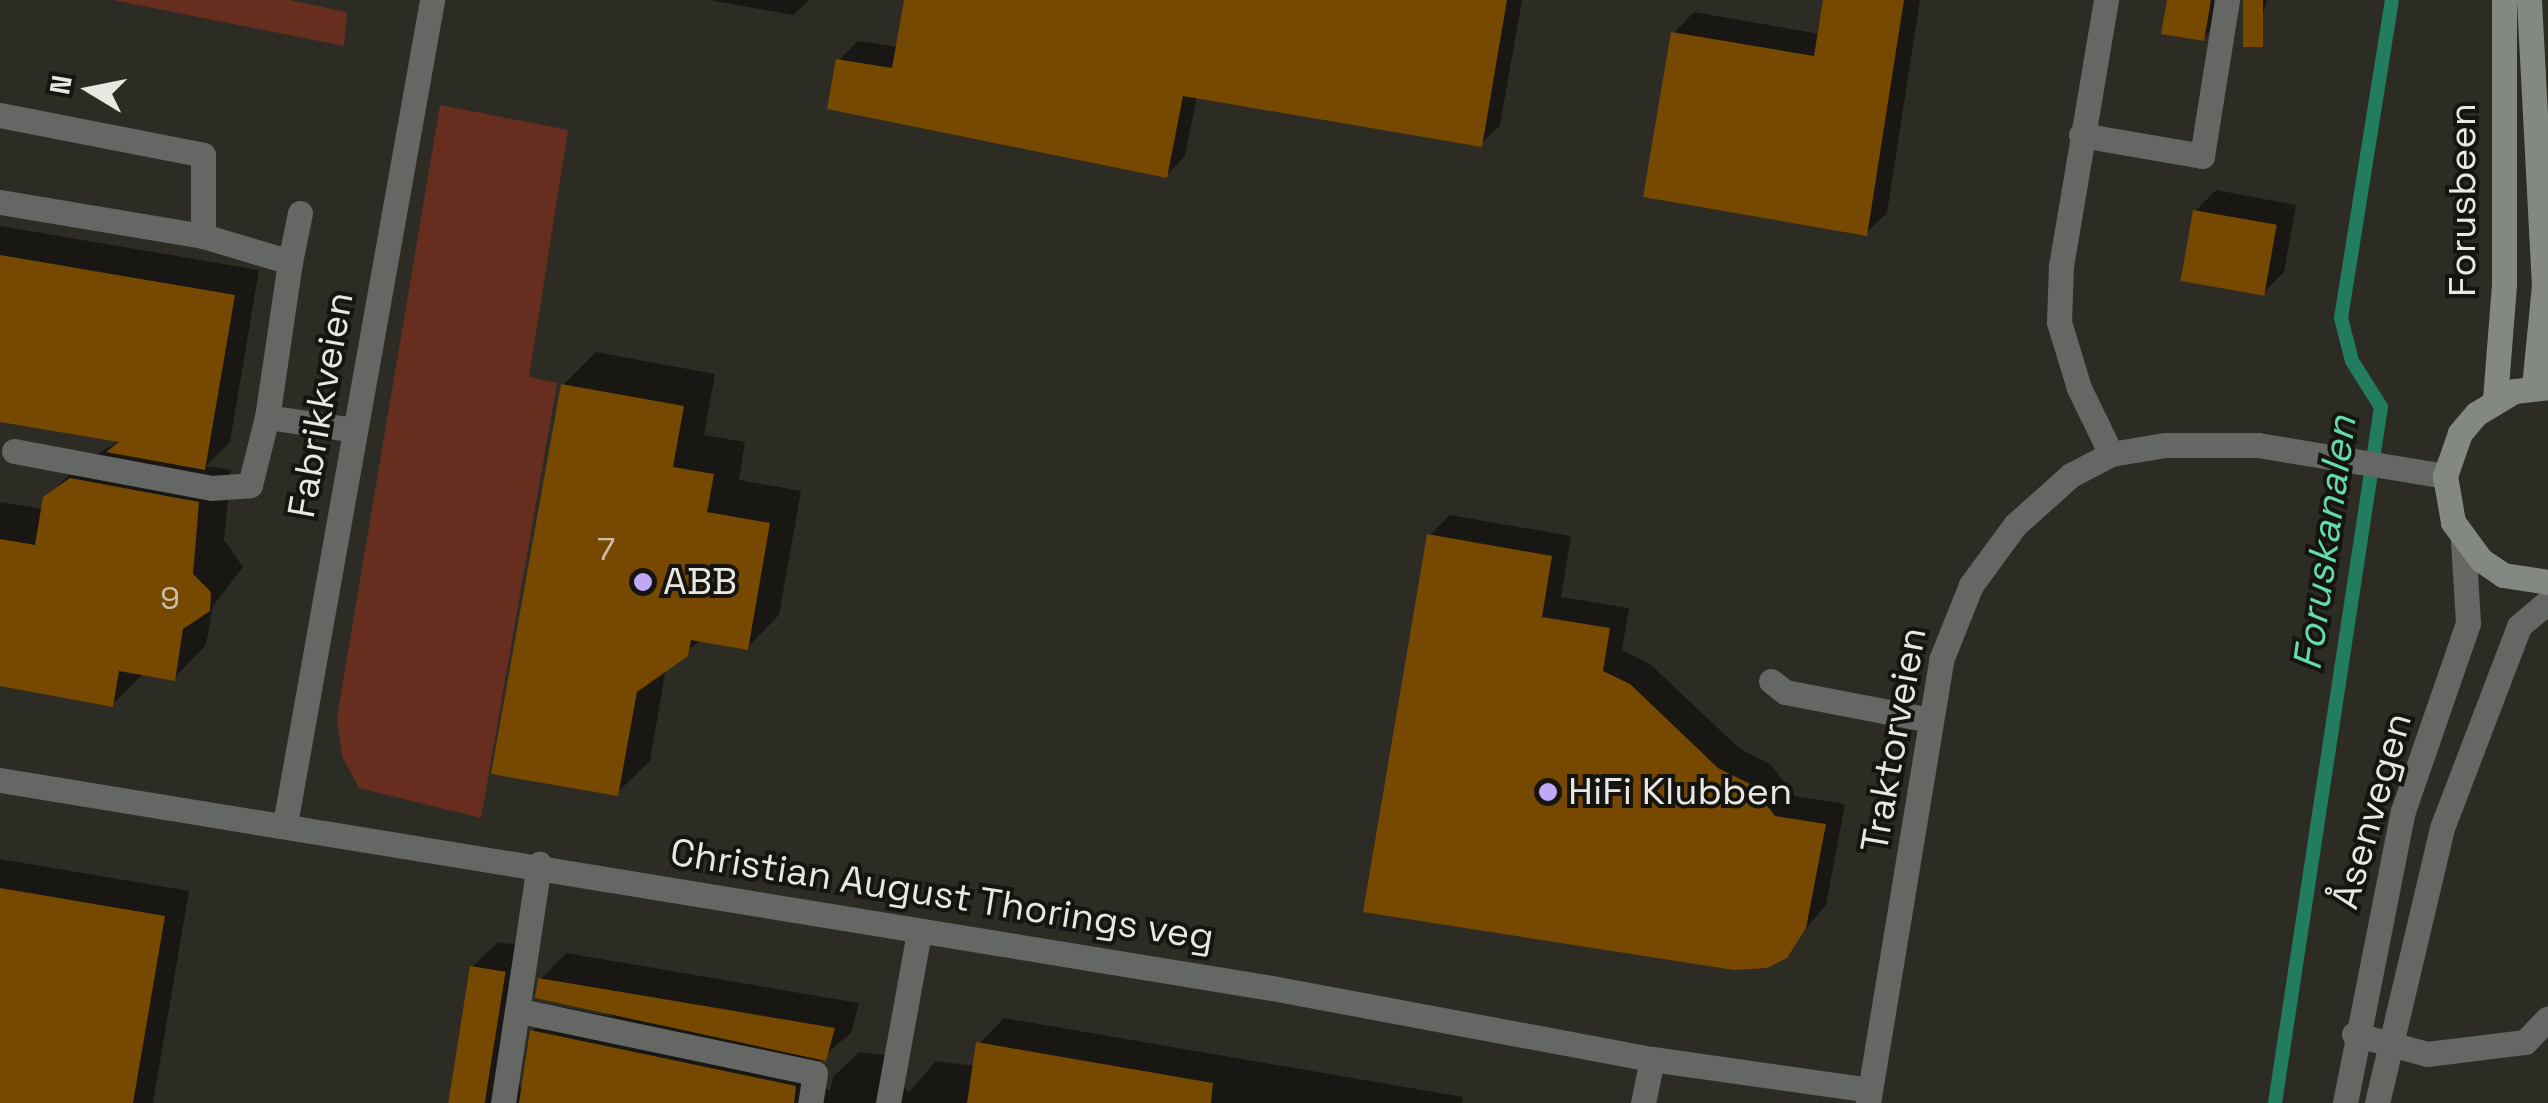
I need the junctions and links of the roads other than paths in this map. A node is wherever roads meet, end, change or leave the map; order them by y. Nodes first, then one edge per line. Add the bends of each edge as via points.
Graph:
1 (432, 0) edge
2 (2106, 0) edge
3 (2227, 0) edge
4 (2504, 0) edge
5 (2529, 0) edge
6 (0, 115) edge
7 (2081, 135) junction
8 (0, 202) edge
9 (300, 214) dead end
10 (203, 236) junction
11 (290, 262) junction
12 (2541, 387) edge
13 (2495, 399) junction
14 (267, 417) junction
15 (355, 430) junction
16 (14, 451) dead end
17 (2111, 454) junction
18 (2445, 476) junction
19 (2463, 541) junction
20 (2548, 582) edge
21 (2548, 602) edge
22 (1771, 681) dead end
23 (1930, 720) junction
24 (0, 780) edge
25 (285, 824) junction
26 (539, 864) junction
27 (918, 932) junction
28 (520, 1011) junction
29 (2548, 1018) edge
30 (2354, 1034) junction
31 (2396, 1042) junction
32 (1652, 1060) junction
33 (1869, 1096) edge
34 (503, 1103) edge
35 (810, 1103) edge
36 (888, 1103) edge
37 (1643, 1103) edge
38 (2345, 1103) edge
39 (2376, 1103) edge

1 - 15 street, Fabrikkveien
2 - 7 street
3 - 7 street via 2202,156
4 - 13 main road, Forusbeen via 2504,284
5 - 12 main road, Forusbeen via 2544,285
6 - 10 street via 203,155
7 - 17 street via 2059,322
8 - 10 street
9 - 11 street
10 - 11 street
11 - 14 street
12 - 13 main road
13 - 18 main road via 2460,433
14 - 15 street
14 - 16 street via 250,485 211,488
15 - 25 street, Fabrikkveien
17 - 18 street, Traktorveien via 2164,445 2258,445
17 - 23 street, Traktorveien via 2042,498 1992,553 1952,622
18 - 19 main road
19 - 20 main road via 2504,574
19 - 30 street, Åsenvegen via 2468,623 2403,812
21 - 31 street, Åsenvegen via 2518,626 2442,828
22 - 23 street via 1785,692
23 - 33 street, Traktorveien
24 - 25 street, Christian August Thorings veg
25 - 26 street, Christian August Thorings veg
26 - 27 street, Christian August Thorings veg
26 - 28 street
27 - 32 street, Christian August Thorings veg via 1272,988
27 - 36 street
28 - 34 street
28 - 35 street via 815,1073
29 - 31 street via 2526,1042 2427,1054
30 - 31 street
30 - 38 street, Åsenvegen
31 - 39 street, Åsenvegen
32 - 33 street, Christian August Thorings veg
32 - 37 street

